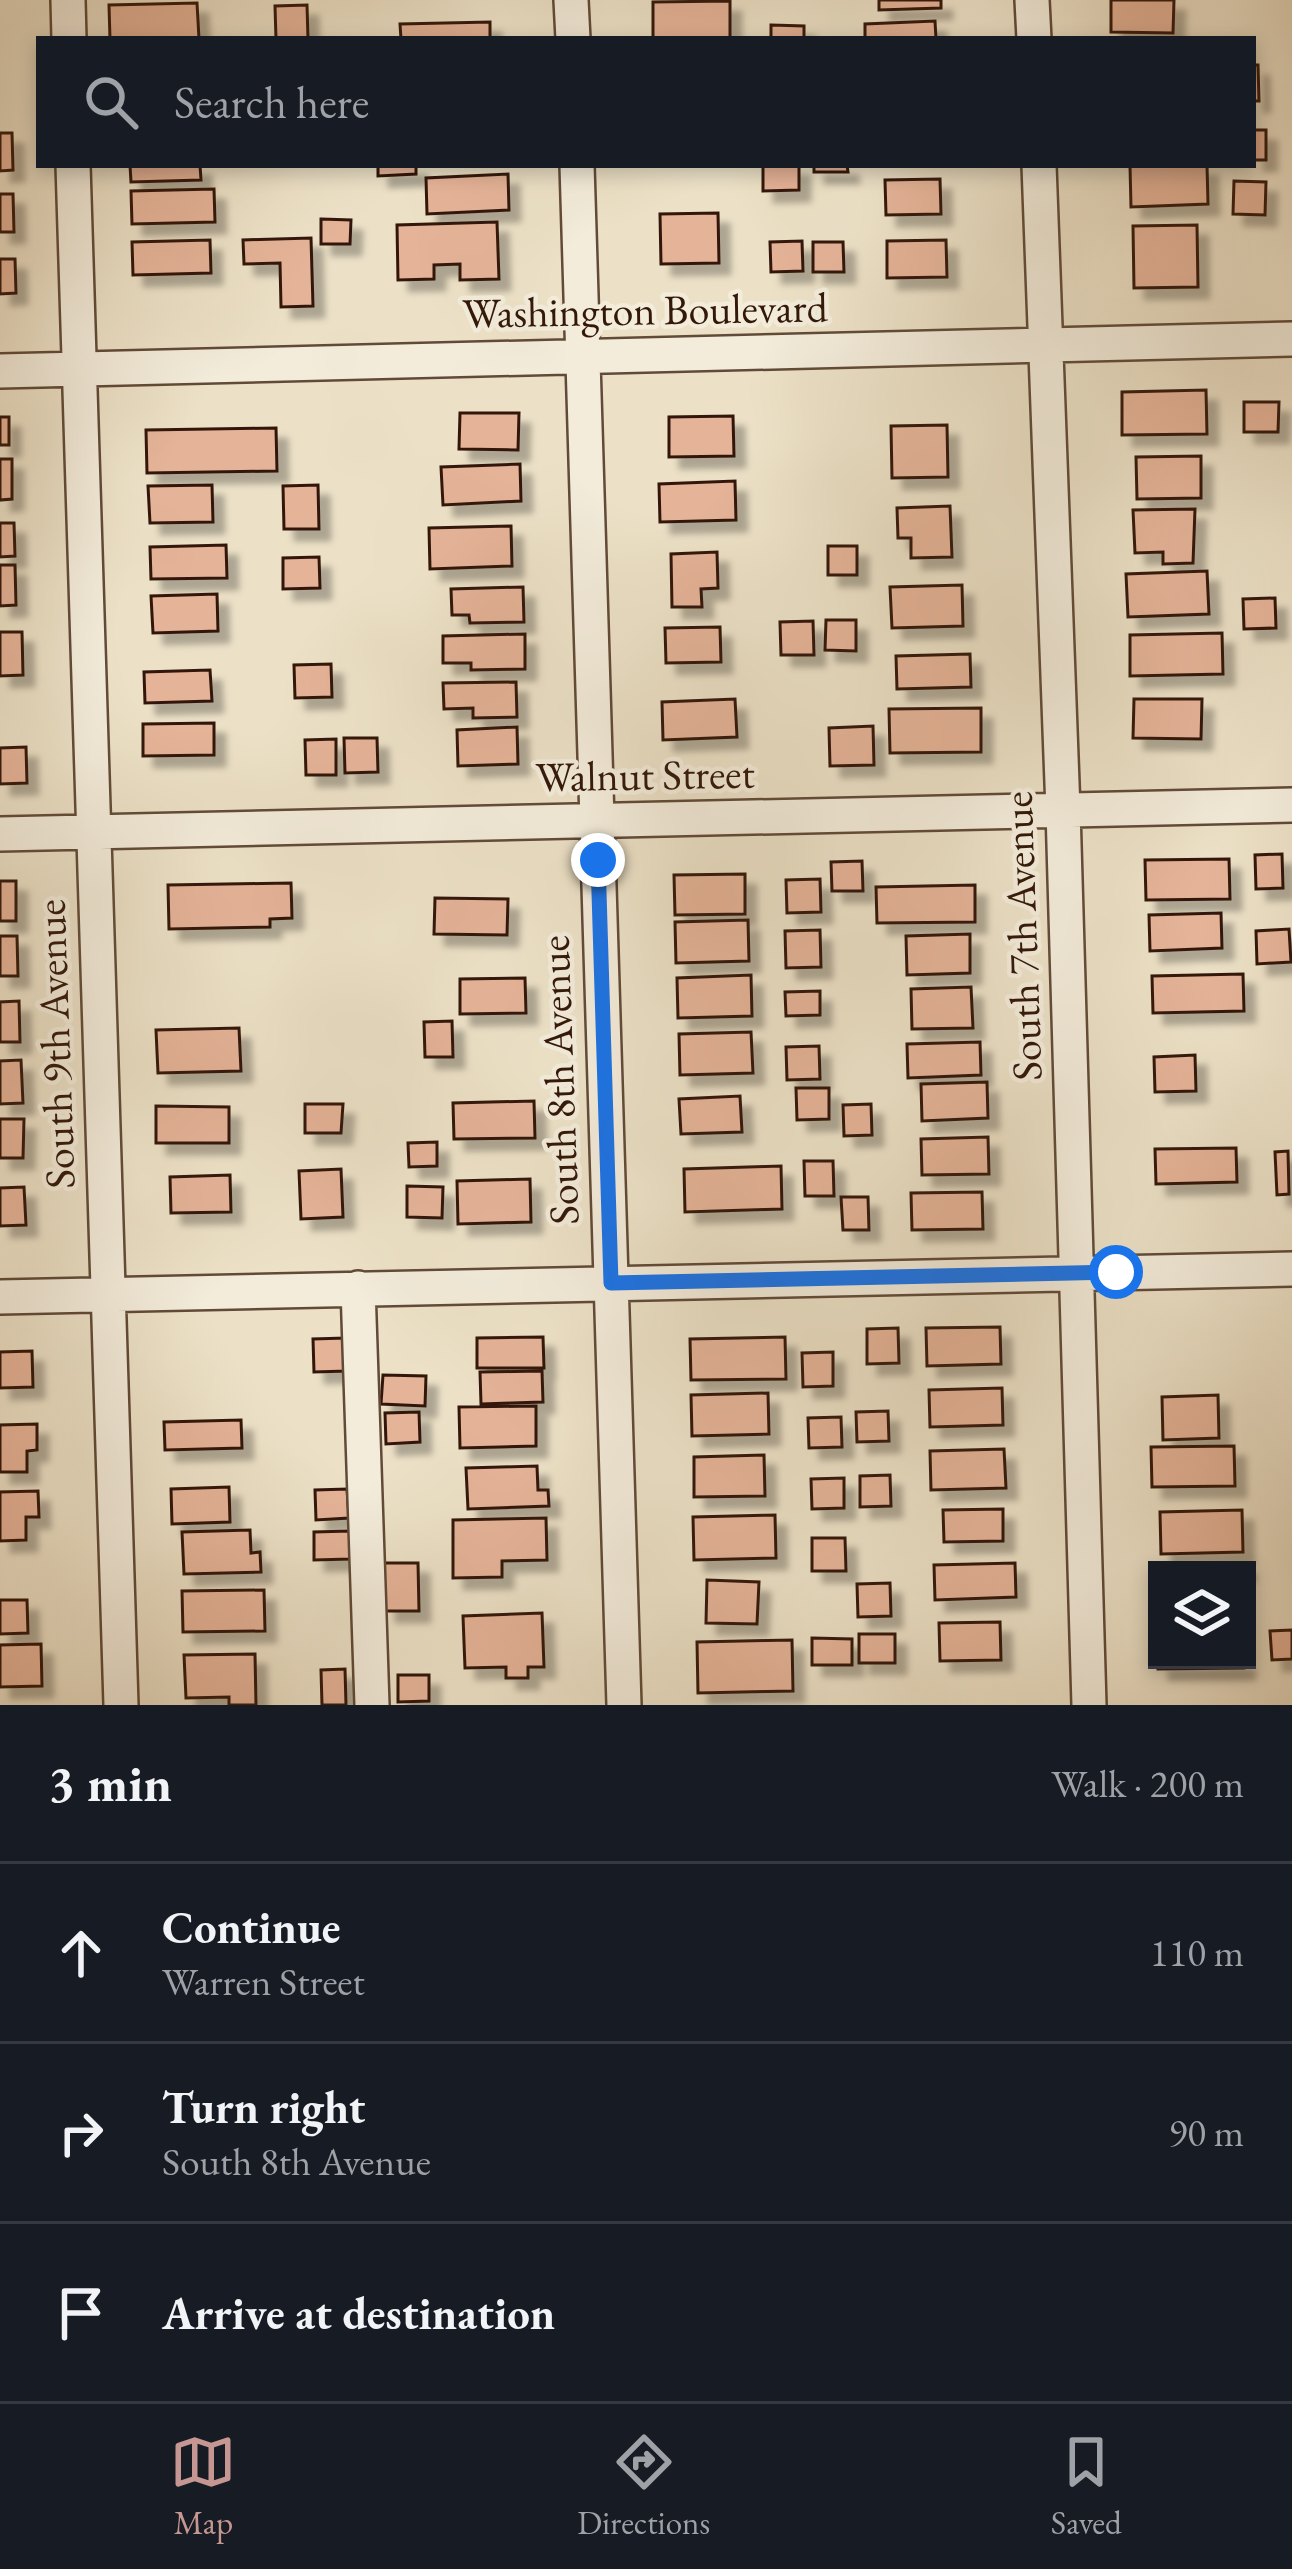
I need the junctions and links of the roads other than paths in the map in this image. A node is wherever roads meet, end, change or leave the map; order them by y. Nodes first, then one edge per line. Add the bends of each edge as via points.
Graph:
1 (68, 0) edge
2 (572, 0) edge
3 (1032, 0) edge
4 (69, 36) edge
5 (573, 36) edge
6 (1034, 36) edge
7 (73, 168) edge
8 (577, 168) edge
9 (1039, 168) edge
10 (1292, 339) edge
11 (1046, 345) junction
12 (582, 356) junction
13 (79, 369) junction
14 (0, 371) edge
15 (1292, 805) edge
16 (1063, 810) junction
17 (596, 821) junction
18 (94, 832) junction
19 (0, 835) edge
20 (1292, 1269) edge
21 (1077, 1273) junction
22 (611, 1283) junction
23 (358, 1288) junction
24 (108, 1294) junction
25 (0, 1297) edge
26 (121, 1705) edge
27 (371, 1705) edge
28 (624, 1705) edge
29 (1089, 1705) edge

1 - 4 street
2 - 5 street
3 - 6 street
7 - 13 street, South 9th Avenue
8 - 12 street, South 8th Avenue
9 - 11 street, South 7th Avenue
10 - 11 street, Washington Boulevard
11 - 12 street, Washington Boulevard
11 - 16 street, South 7th Avenue
12 - 13 street, Washington Boulevard
12 - 17 street, South 8th Avenue
13 - 14 street, Washington Boulevard
13 - 18 street, South 9th Avenue
15 - 16 street, Walnut Street
16 - 17 street, Walnut Street
16 - 21 street, South 7th Avenue
17 - 18 street, Walnut Street
17 - 22 street, South 8th Avenue
18 - 19 street, Walnut Street
18 - 24 street, South 9th Avenue
20 - 21 street
21 - 22 street
21 - 29 street, South 7th Avenue
22 - 23 street
22 - 28 street, South 8th Avenue
23 - 24 street
23 - 27 street
24 - 25 street
24 - 26 street, South 9th Avenue

